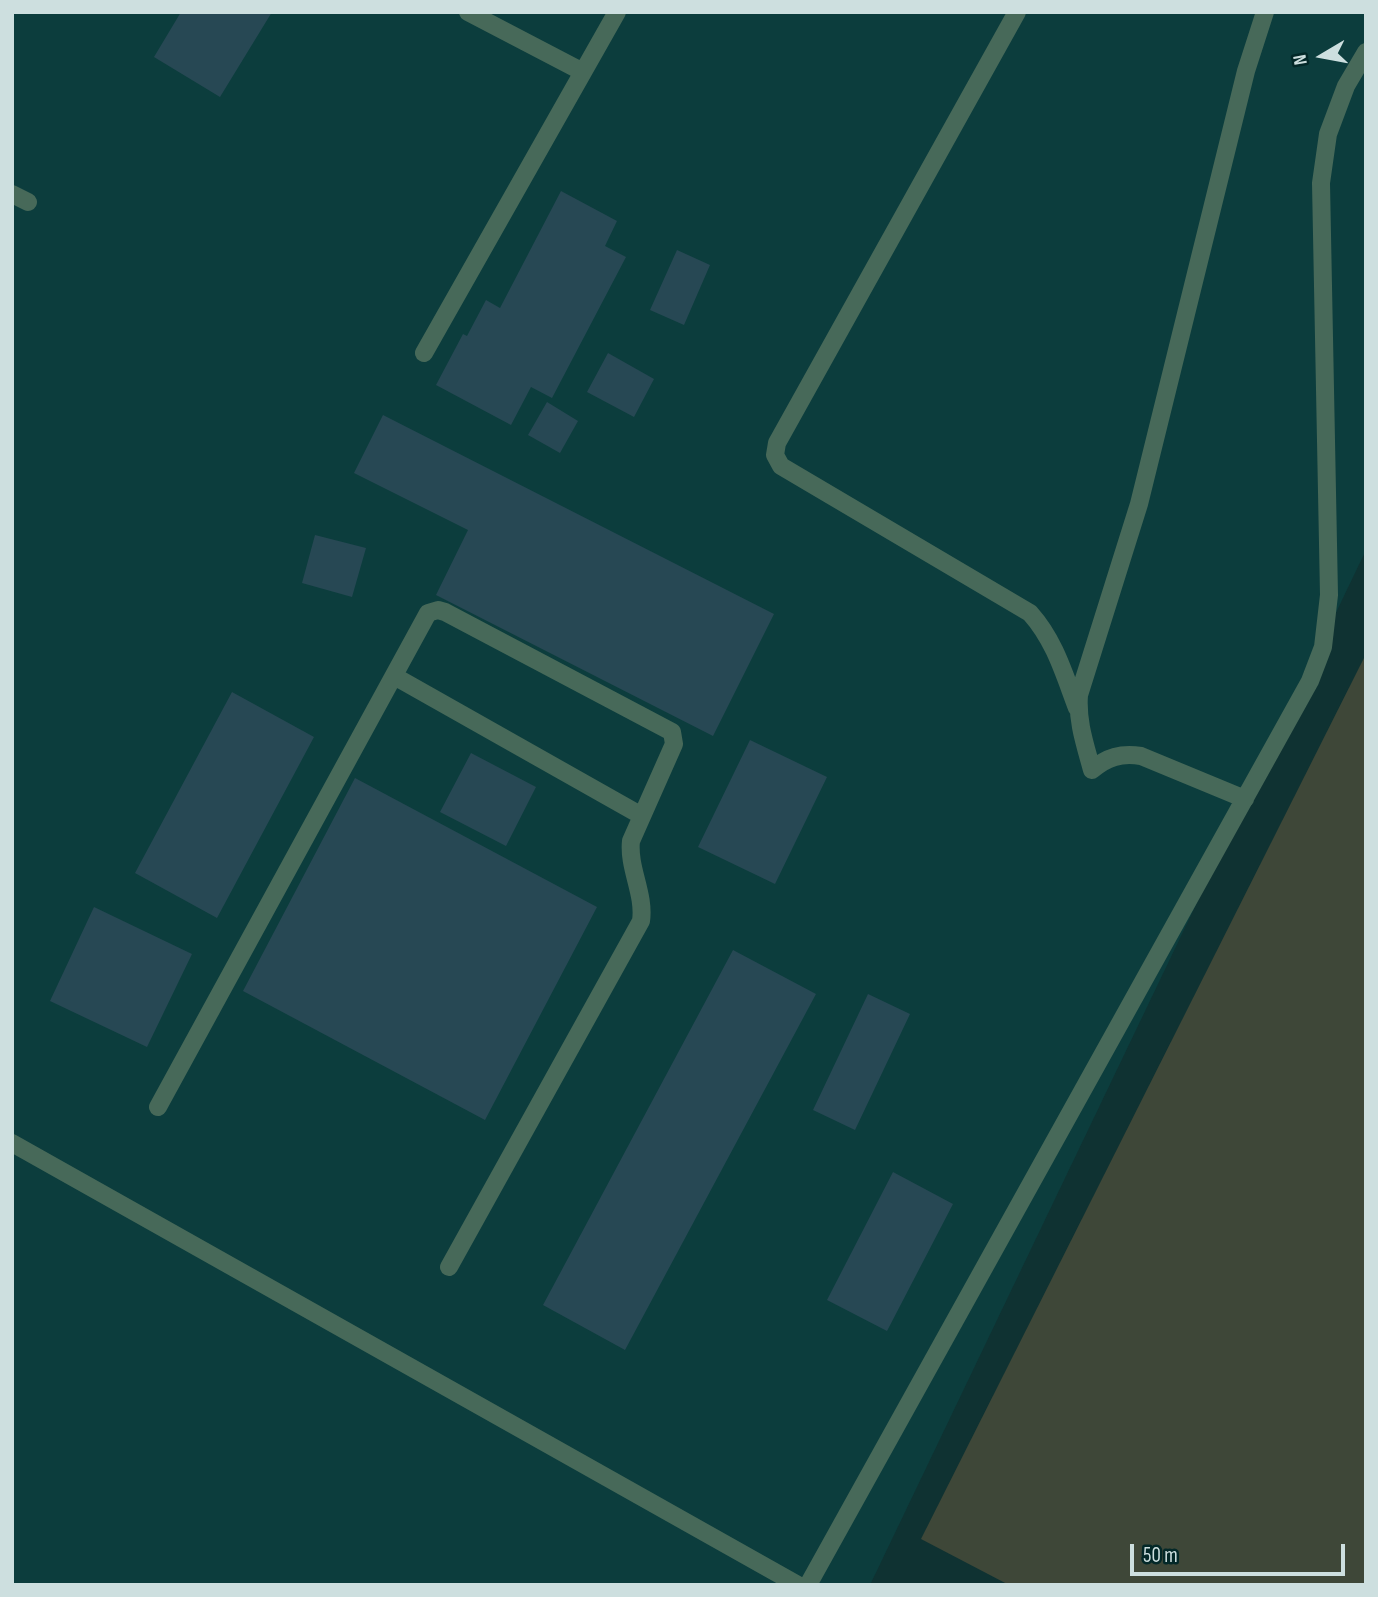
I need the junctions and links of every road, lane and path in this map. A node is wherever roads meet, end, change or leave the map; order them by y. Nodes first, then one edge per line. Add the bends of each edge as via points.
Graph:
1 (468, 12) edge
2 (617, 12) edge
3 (1017, 12) edge
4 (1265, 12) edge
5 (1366, 52) edge
6 (583, 72) junction
7 (424, 353) dead end
8 (394, 676) junction
9 (1078, 711) junction
10 (1245, 799) junction
11 (642, 816) junction
12 (158, 1107) dead end
13 (12, 1143) edge
14 (449, 1268) dead end
15 (798, 1585) edge
16 (808, 1585) edge

1 - 6 street
2 - 6 street
3 - 9 street via 777,443 775,455 782,466 1030,613 1055,648
4 - 9 street via 1246,71 1139,504 1079,695
5 - 10 street via 1346,86 1328,134 1321,183 1329,595 1323,647 1310,681
6 - 7 street
8 - 11 street
8 - 11 street via 428,613 438,610 672,732 674,744
8 - 12 street
9 - 10 street via 1092,770 1113,757 1141,756
10 - 16 street
11 - 14 street via 630,852 641,921
13 - 15 street

